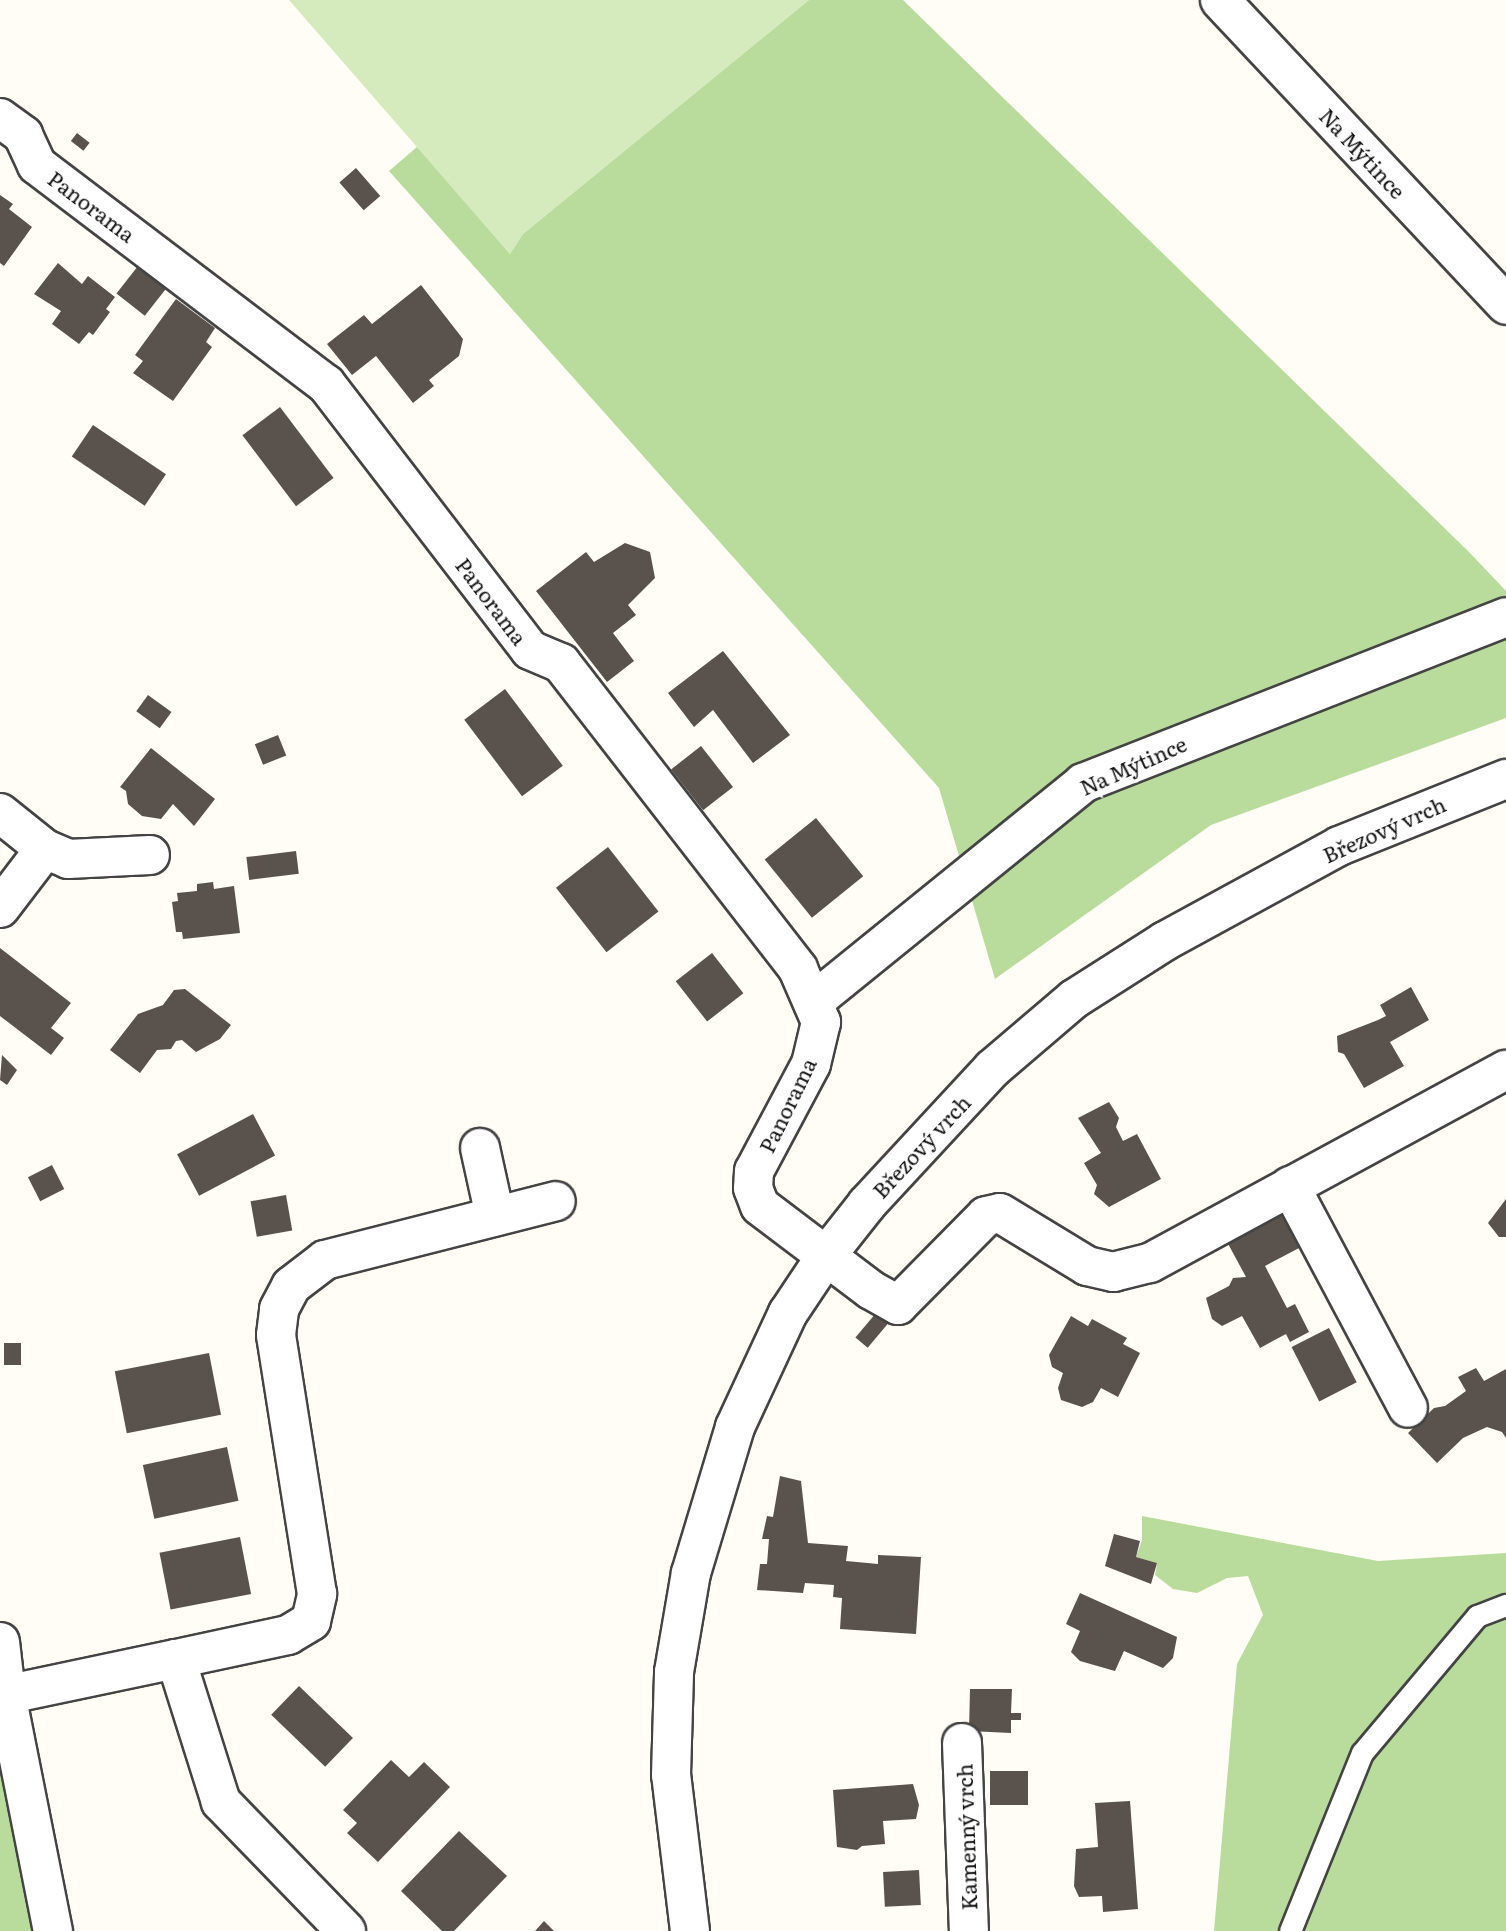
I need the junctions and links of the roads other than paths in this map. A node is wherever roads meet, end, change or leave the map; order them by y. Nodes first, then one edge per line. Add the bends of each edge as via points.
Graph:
1 (1220, 0) edge
2 (0, 118) edge
3 (1506, 305) edge
4 (1506, 617) edge
5 (1506, 779) edge
6 (0, 813) edge
7 (45, 849) junction
8 (150, 855) dead end
9 (0, 908) edge
10 (813, 1002) junction
11 (1506, 1070) edge
12 (480, 1148) dead end
13 (1290, 1186) junction
14 (556, 1201) dead end
15 (495, 1216) junction
16 (826, 1256) junction
17 (1408, 1408) dead end
18 (1506, 1605) edge
19 (0, 1642) edge
20 (176, 1659) junction
21 (3, 1695) edge
22 (962, 1744) dead end
23 (53, 1931) edge
24 (346, 1931) edge
25 (690, 1931) edge
26 (969, 1931) edge
27 (1290, 1931) edge

1 - 3 street, Na Mýtince
2 - 10 street, Panorama via 23,135 37,165 326,384 530,650 561,663 797,969
4 - 10 street, Na Mýtince via 1083,783
5 - 16 street, Březový vrch via 1339,846 1165,940 1074,999 992,1069 867,1204
6 - 7 street
7 - 8 street via 68,859
7 - 9 street
10 - 16 street, Panorama via 821,1022 811,1064 754,1171 753,1188 760,1206
11 - 13 street
12 - 15 street
13 - 16 street via 1150,1263 1113,1272 1068,1257 1013,1218 1000,1213 986,1216 898,1305
13 - 17 street
14 - 15 street
15 - 20 street via 325,1260 291,1286 279,1309 276,1335 317,1594 311,1621 288,1635
16 - 25 street, Březový vrch via 788,1313 735,1427 691,1573 674,1672 671,1775
18 - 27 lane via 1477,1616 1362,1752
19 - 21 street
20 - 21 street
20 - 24 street via 221,1802
21 - 23 street
22 - 26 street, Kamenný vrch

